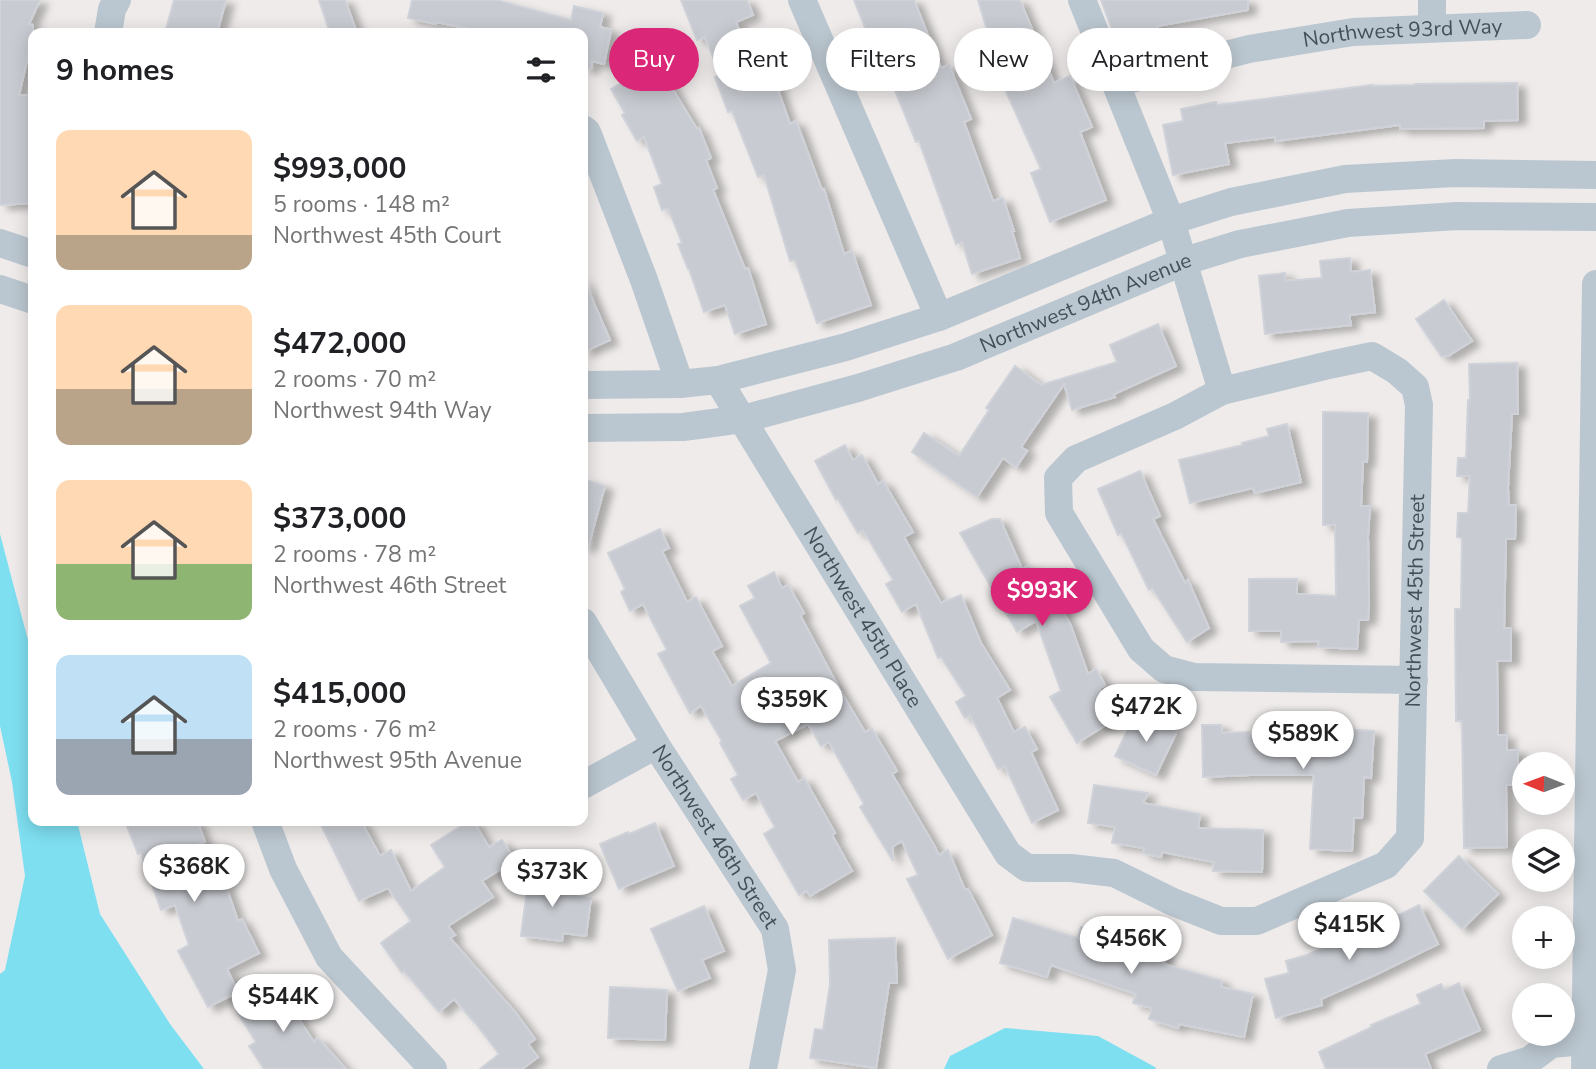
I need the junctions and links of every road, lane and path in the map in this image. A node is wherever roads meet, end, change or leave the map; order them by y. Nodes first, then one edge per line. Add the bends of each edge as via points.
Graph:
1 (117, 0) edge
2 (802, 0) edge
3 (1082, 0) edge
4 (1432, 0) edge
5 (1527, 25) dead end
6 (109, 28) edge
7 (1093, 28) edge
8 (1432, 28) junction
9 (1232, 53) edge
10 (1119, 91) edge
11 (588, 138) edge
12 (1596, 175) edge
13 (1596, 217) edge
14 (1171, 221) junction
15 (0, 243) edge
16 (28, 252) edge
17 (1185, 261) junction
18 (1596, 284) edge
19 (0, 289) edge
20 (28, 298) edge
21 (939, 317) junction
22 (718, 380) junction
23 (588, 384) edge
24 (680, 384) junction
25 (1222, 391) junction
26 (743, 419) junction
27 (588, 428) edge
28 (588, 630) edge
29 (1414, 680) junction
30 (656, 745) junction
31 (588, 782) edge
32 (267, 826) edge
33 (1410, 838) joint
34 (1591, 1040) edge
35 (1530, 1064) edge
36 (433, 1069) edge
37 (762, 1069) edge
38 (1502, 1069) edge
39 (1586, 1069) edge

1 - 6 street
2 - 21 street
3 - 7 street
4 - 8 street
5 - 8 street, Northwest 93rd Way
8 - 9 street, Northwest 93rd Way via 1353,32
10 - 14 street
11 - 24 street
12 - 14 street, Northwest 94th Avenue via 1455,173 1345,179 1231,202
13 - 17 street, Northwest 94th Avenue via 1457,216 1348,223 1240,244
14 - 17 street
14 - 21 street, Northwest 94th Avenue
15 - 16 street
17 - 25 street
17 - 26 street, Northwest 94th Avenue via 956,357
18 - 34 street
19 - 20 street
21 - 22 street, Northwest 94th Avenue
22 - 24 street, Northwest 94th Avenue
22 - 26 street, Northwest 45th Place
23 - 24 street, Northwest 94th Avenue
25 - 29 street, Northwest 45th Street via 1372,356 1415,387 1419,405
25 - 29 street via 1076,459 1058,478 1059,513 1141,649 1164,669 1194,677
26 - 27 street, Northwest 94th Avenue via 683,427
26 - 33 street, Northwest 45th Place via 1008,855 1027,868 1114,873 1221,921 1257,921 1386,865
28 - 30 street, Northwest 46th Street
29 - 33 street, Northwest 45th Street
30 - 31 street
30 - 37 street, Northwest 46th Street via 775,929 782,970
32 - 36 street via 283,869 329,957
34 - 35 street via 1550,1044
34 - 39 street
35 - 38 street

